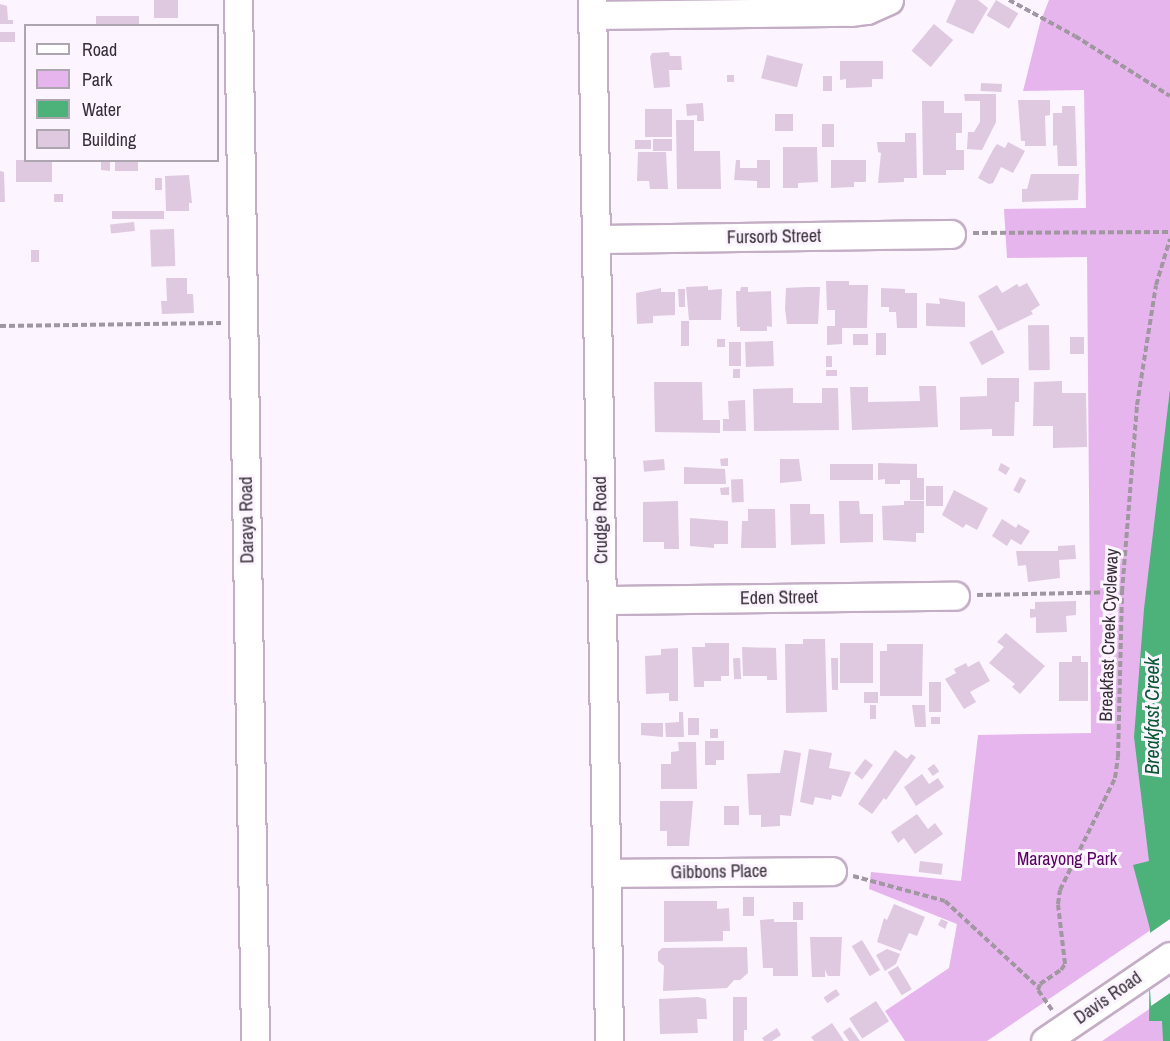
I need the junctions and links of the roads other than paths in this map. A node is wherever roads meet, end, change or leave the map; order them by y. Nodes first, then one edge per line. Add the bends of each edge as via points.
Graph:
1 (238, 0) edge
2 (889, 0) edge
3 (592, 7) edge
4 (951, 234) road end
5 (597, 239) junction
6 (955, 596) road end
7 (603, 600) junction
8 (832, 871) road end
9 (606, 873) junction
10 (1170, 956) edge
11 (255, 1041) edge
12 (609, 1041) edge
13 (1046, 1041) edge

1 - 11 street, Daraya Road
2 - 3 street via 867,10 850,12
3 - 5 street, Crudge Road
4 - 5 street, Fursorb Street
5 - 7 street, Crudge Road
6 - 7 street, Eden Street
7 - 9 street, Crudge Road
8 - 9 street, Gibbons Place
9 - 12 street, Crudge Road
10 - 13 street, Davis Road

